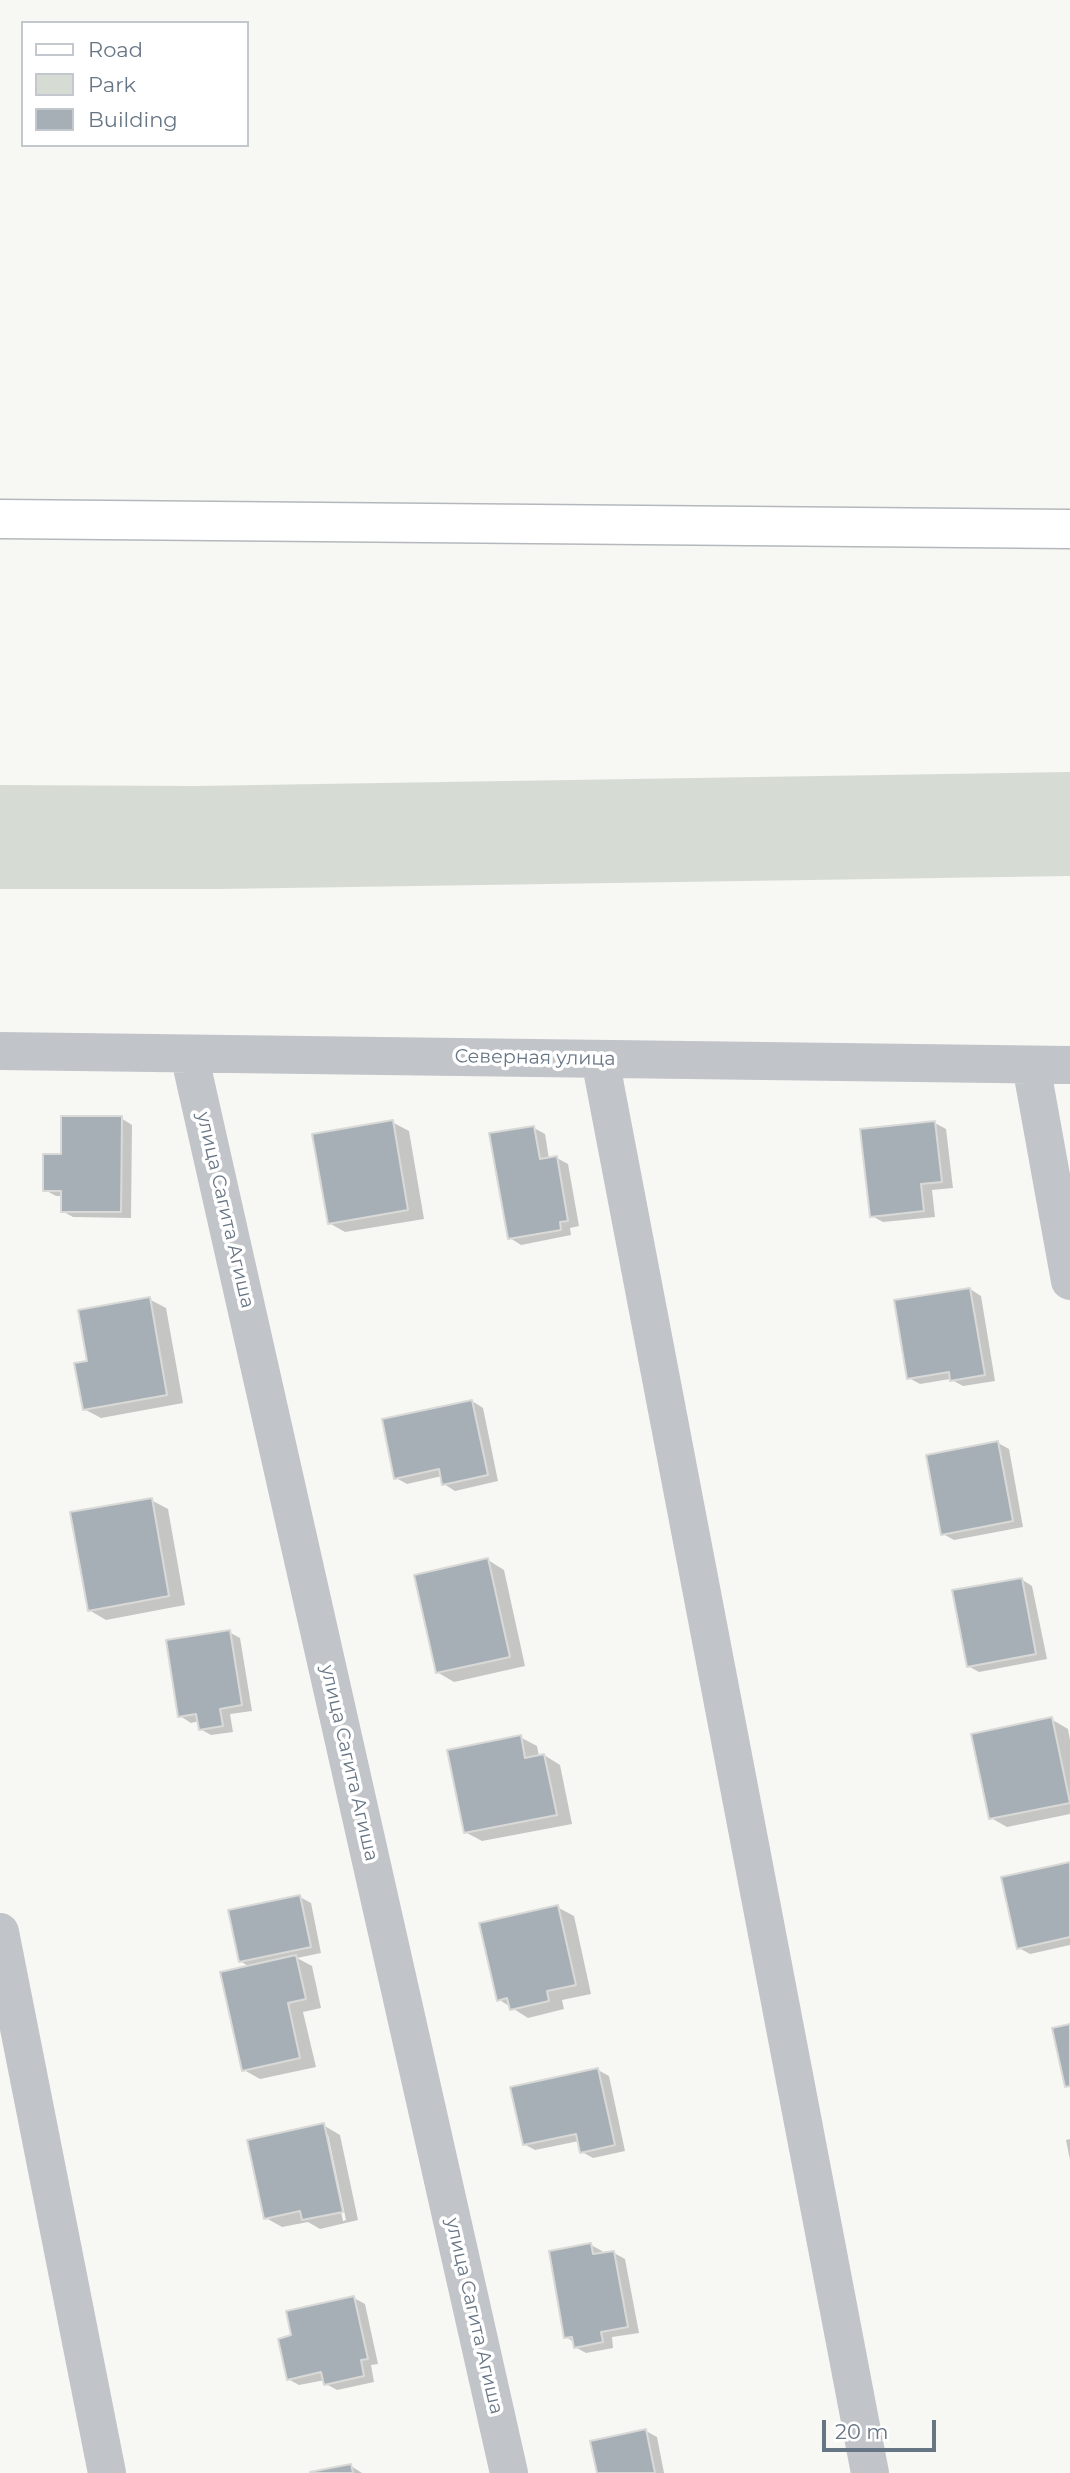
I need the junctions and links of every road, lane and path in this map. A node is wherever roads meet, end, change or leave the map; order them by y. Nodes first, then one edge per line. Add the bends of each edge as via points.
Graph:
1 (0, 519) edge
2 (1070, 529) edge
3 (0, 1051) edge
4 (190, 1054) junction
5 (600, 1059) junction
6 (1031, 1065) junction
7 (1070, 1065) edge
8 (1070, 1281) edge
9 (0, 1932) edge
10 (107, 2473) edge
11 (509, 2473) edge
12 (870, 2473) edge

1 - 2 main road
3 - 4 street, Северная улица
4 - 5 street, Северная улица
4 - 11 street, улица Сагита Агиша
5 - 6 street, Северная улица
5 - 12 street
6 - 7 street, Северная улица
6 - 8 street
9 - 10 street

